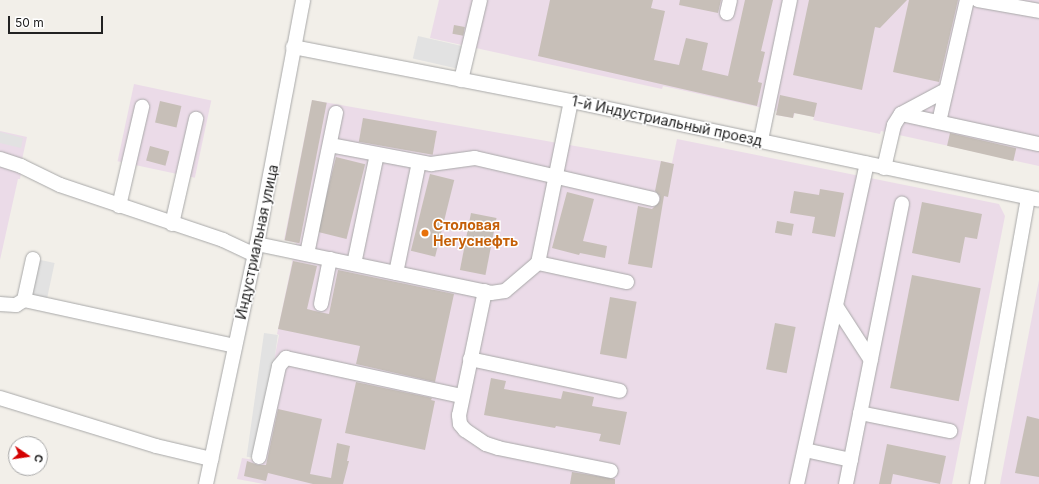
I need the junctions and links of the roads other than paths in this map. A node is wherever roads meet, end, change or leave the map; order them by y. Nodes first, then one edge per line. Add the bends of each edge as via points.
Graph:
1 (304, 0) edge
2 (480, 0) edge
3 (790, 0) edge
4 (967, 0) edge
5 (978, 0) edge
6 (1039, 11) edge
7 (294, 47) junction
8 (461, 80) junction
9 (946, 90) junction
10 (571, 101) junction
11 (142, 107) dead end
12 (336, 113) dead end
13 (901, 114) junction
14 (196, 118) dead end
15 (939, 122) junction
16 (761, 140) junction
17 (1039, 144) edge
18 (330, 145) junction
19 (377, 154) junction
20 (0, 160) edge
21 (419, 162) junction
22 (867, 164) junction
23 (884, 168) junction
24 (555, 177) junction
25 (652, 199) dead end
26 (1033, 199) edge
27 (902, 204) dead end
28 (119, 206) junction
29 (172, 224) junction
30 (256, 249) junction
31 (307, 254) junction
32 (33, 259) dead end
33 (330, 259) junction
34 (538, 263) junction
35 (354, 264) junction
36 (396, 273) junction
37 (627, 282) dead end
38 (484, 291) junction
39 (24, 300) junction
40 (0, 304) edge
41 (320, 304) dead end
42 (836, 306) junction
43 (235, 346) junction
44 (470, 359) junction
45 (871, 360) junction
46 (620, 391) dead end
47 (462, 396) junction
48 (0, 398) edge
49 (860, 413) junction
50 (950, 431) dead end
51 (805, 450) junction
52 (259, 457) dead end
53 (211, 459) junction
54 (851, 460) junction
55 (611, 471) dead end
56 (206, 484) edge
57 (797, 484) edge
58 (846, 484) edge
59 (977, 484) edge

1 - 7 street, Индустриальная улица
2 - 8 street
3 - 16 street
4 - 9 street
5 - 6 street
7 - 8 street, 1-й Индустриальный проезд
7 - 30 street, Индустриальная улица
8 - 10 street, 1-й Индустриальный проезд
9 - 13 street
9 - 15 street
10 - 16 street, 1-й Индустриальный проезд
10 - 24 street
11 - 28 street
12 - 18 street
13 - 15 street
13 - 23 street via 894,125
14 - 29 street
15 - 17 street
16 - 22 street, 1-й Индустриальный проезд
18 - 19 street
18 - 31 street
19 - 21 street
19 - 35 street
20 - 28 street
21 - 24 street via 438,164 475,158
21 - 36 street
22 - 23 street, 1-й Индустриальный проезд
22 - 42 street
23 - 26 street, 1-й Индустриальный проезд
24 - 25 street
24 - 34 street
26 - 59 street
27 - 45 street
28 - 29 street
29 - 30 street
30 - 31 street
30 - 43 street, Индустриальная улица
31 - 33 street
32 - 39 street
33 - 35 street
33 - 41 street
34 - 37 street
34 - 38 street via 505,291
35 - 36 street
36 - 38 street
38 - 44 street
39 - 40 street via 16,305
39 - 43 street
42 - 45 street
42 - 51 street
43 - 53 street, Индустриальная улица
44 - 46 street
44 - 47 street
45 - 49 street
47 - 52 street via 286,358 279,366
47 - 55 street via 460,424 486,444
48 - 53 street via 156,446
49 - 50 street
49 - 54 street
51 - 54 street
51 - 57 street
53 - 56 street, Индустриальная улица
54 - 58 street

